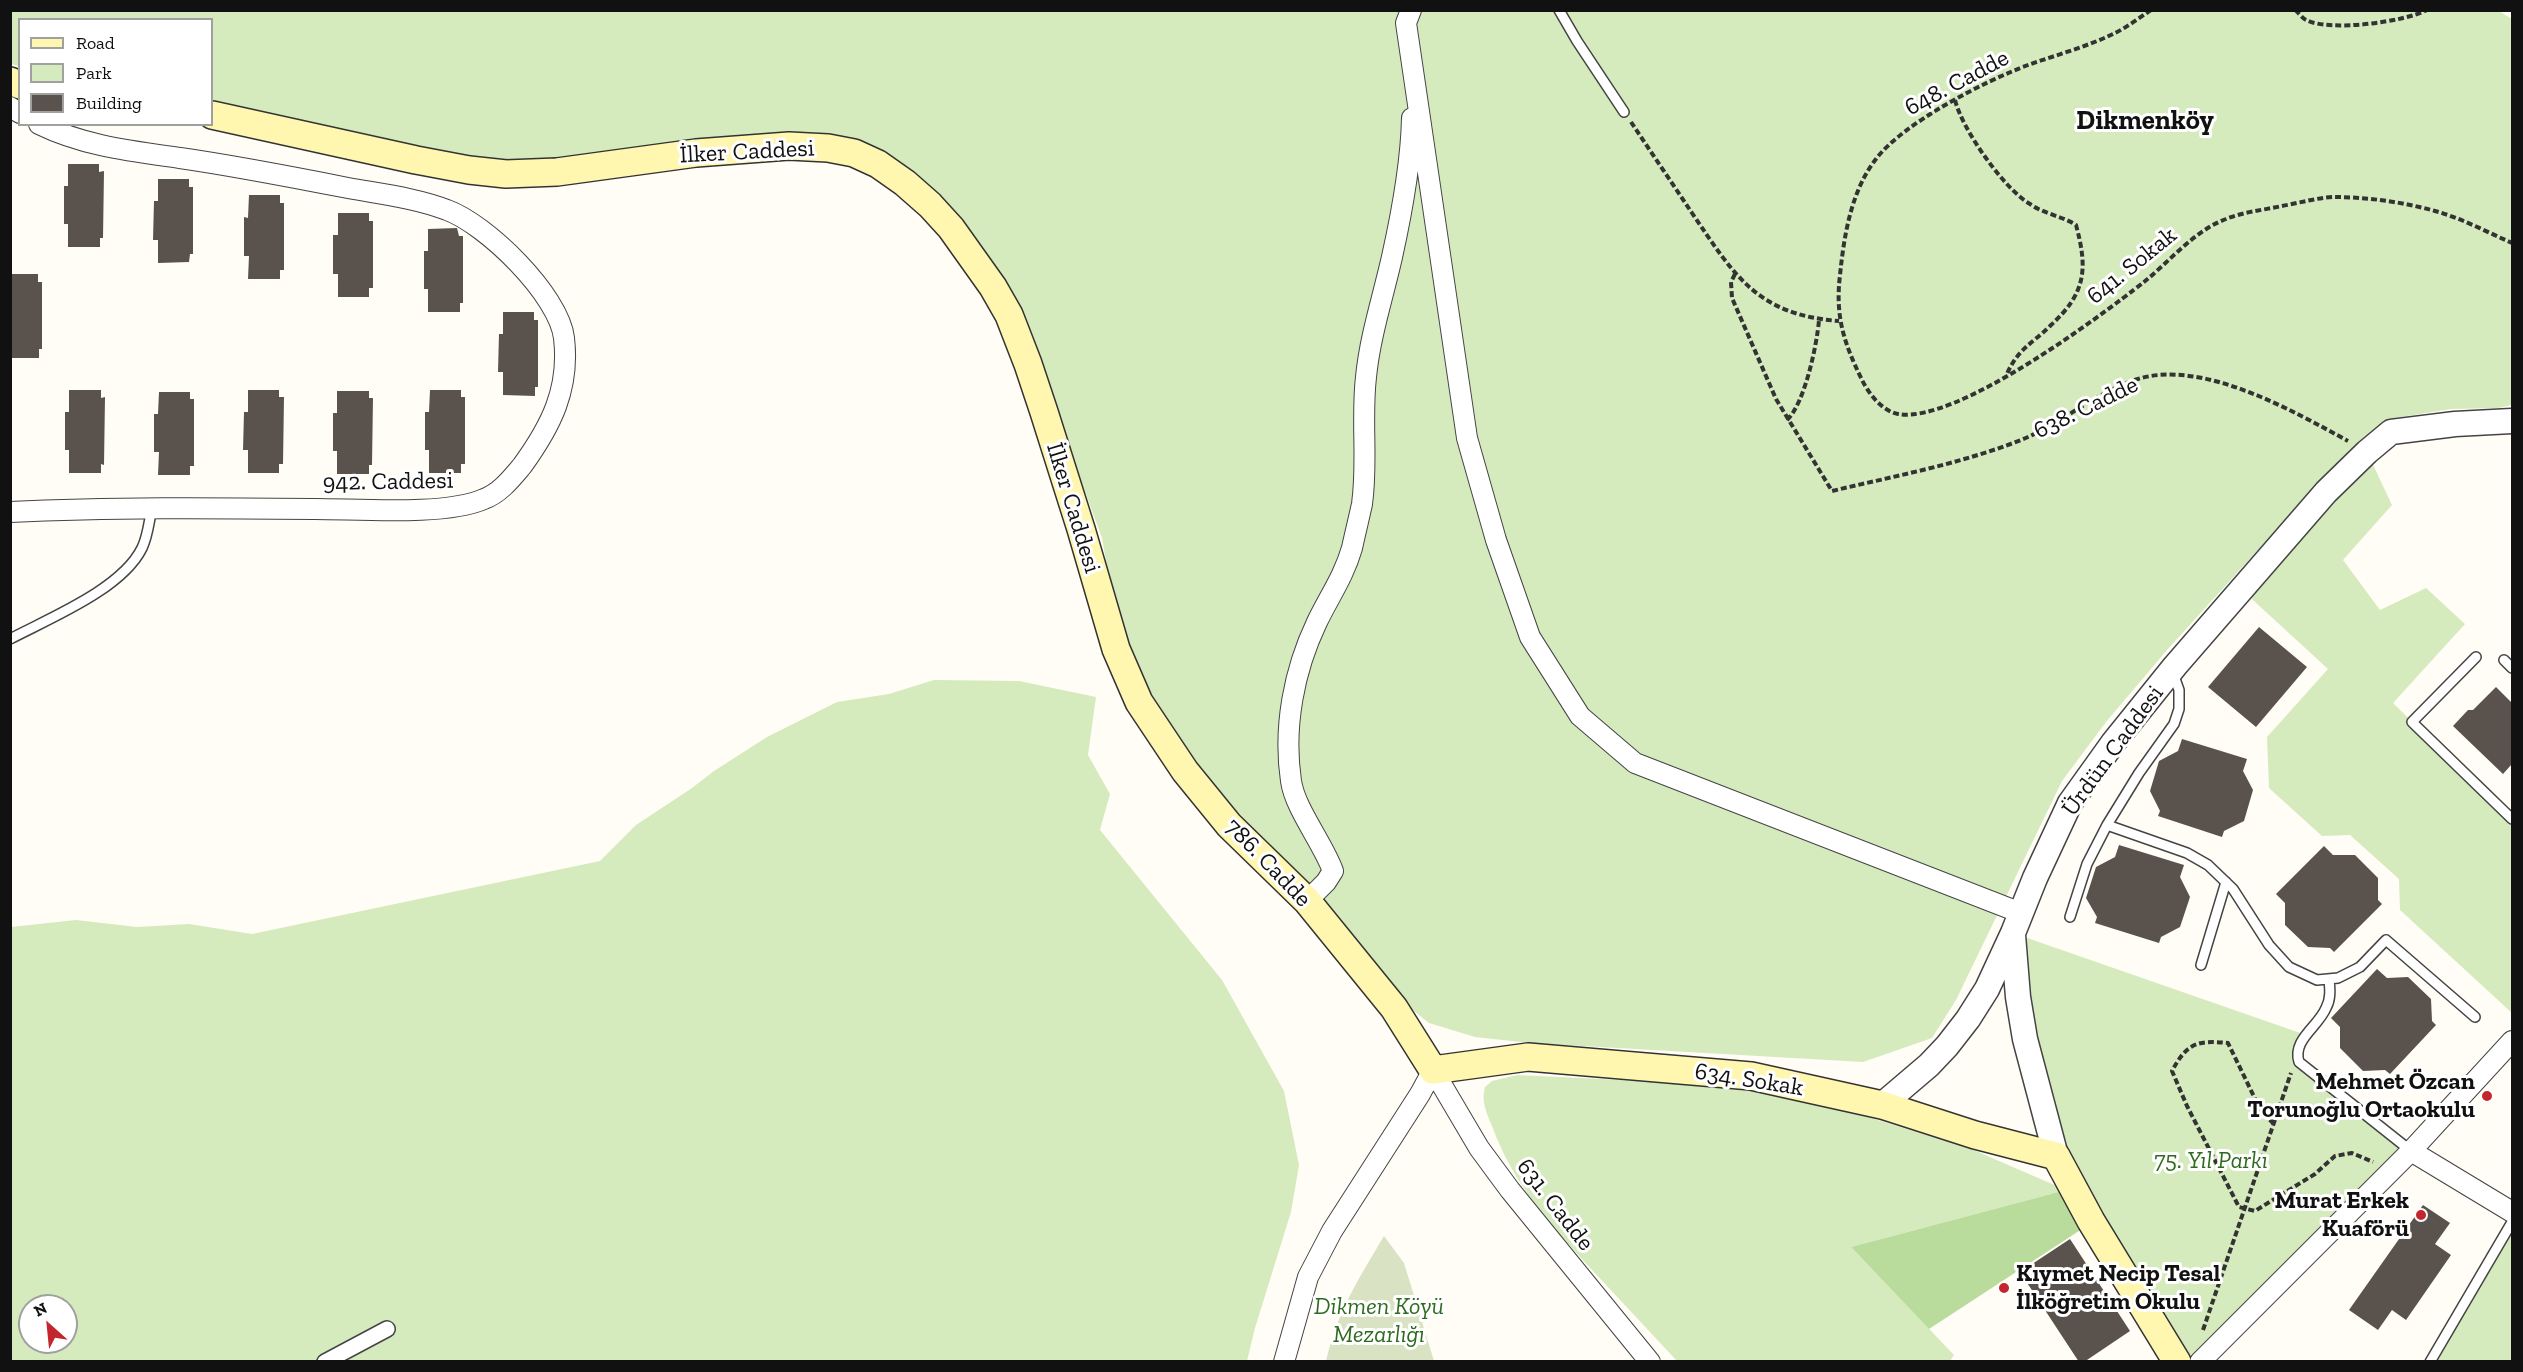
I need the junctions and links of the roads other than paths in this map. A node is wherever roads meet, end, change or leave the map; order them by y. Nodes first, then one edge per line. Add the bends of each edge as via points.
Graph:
1 (1559, 10) edge
2 (1407, 15) edge
3 (1624, 112) road end
4 (213, 115) edge
5 (44, 126) edge
6 (2512, 421) edge
7 (152, 508) junction
8 (10, 512) edge
9 (10, 639) edge
10 (1116, 649) joint
11 (2476, 657) dead end
12 (2504, 660) dead end
13 (2512, 668) edge
14 (2172, 670) junction
15 (2512, 819) edge
16 (2107, 825) junction
17 (2226, 882) junction
18 (1307, 901) junction
19 (2070, 917) dead end
20 (2017, 923) junction
21 (2201, 965) dead end
22 (2329, 979) junction
23 (2475, 1017) dead end
24 (2512, 1041) edge
25 (1433, 1070) junction
26 (1882, 1105) junction
27 (2411, 1151) junction
28 (2056, 1156) junction
29 (2512, 1212) edge
30 (2512, 1222) edge
31 (387, 1329) dead end
32 (325, 1362) edge
33 (1284, 1362) edge
34 (1650, 1362) edge
35 (2177, 1362) edge
36 (2200, 1362) edge
37 (2430, 1362) edge

1 - 3 lane
2 - 18 street via 1412,120 1397,228 1365,378 1362,503 1340,582 1318,620 1294,690 1291,783 1333,871
2 - 20 street via 1467,438 1496,540 1530,637 1580,716 1635,763
4 - 10 main road, İlker Caddesi via 416,160 506,174 789,146 854,153 878,164 930,205 951,228 1009,315 1038,393
5 - 7 street, 942. Caddesi via 87,144 272,174 448,210 466,220 536,281 563,333 565,362 560,394 548,429 508,483 487,499 459,507
6 - 14 street, Ürdün Caddesi via 2391,432 2326,492
7 - 8 street, 942. Caddesi
7 - 9 lane via 142,548 118,579
10 - 18 main road, 786. Cadde via 1139,702 1185,771 1229,825
11 - 15 lane via 2412,722
12 - 13 lane
14 - 16 lane via 2179,690 2175,723
14 - 20 street, Ürdün Caddesi via 2070,803
16 - 17 lane via 2187,853
16 - 19 lane via 2087,864
17 - 21 lane
17 - 22 lane via 2289,967 2317,980
18 - 25 main road, 786. Cadde via 1394,1008
20 - 26 street via 1987,988 1961,1028 1929,1065
20 - 28 street, Ürdün Caddesi via 2018,997 2025,1039
22 - 23 lane via 2360,967 2386,940
22 - 27 lane via 2326,1008 2301,1041 2296,1053 2299,1062
24 - 27 street
25 - 26 main road, 634. Sokak via 1528,1056 1751,1076
25 - 33 street via 1332,1231 1308,1277
25 - 34 street, 631. Cadde via 1497,1173
26 - 28 main road, 634. Sokak
27 - 29 street
27 - 36 street
28 - 35 main road, Ürdün Caddesi
30 - 37 lane
31 - 32 street

